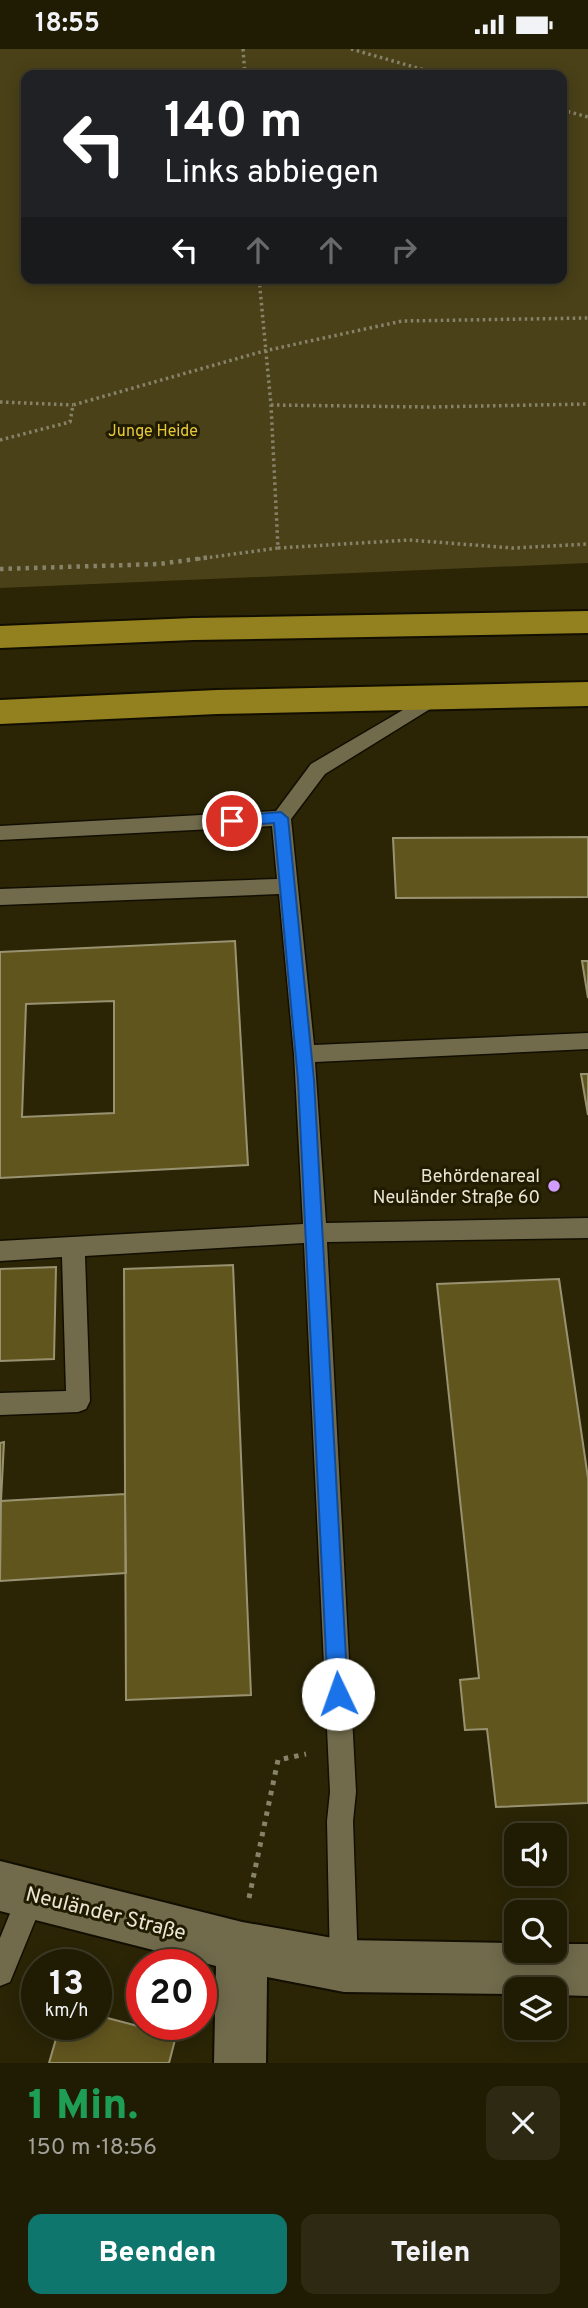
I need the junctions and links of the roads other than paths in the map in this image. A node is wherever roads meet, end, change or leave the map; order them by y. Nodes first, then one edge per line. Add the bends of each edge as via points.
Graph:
1 (588, 622) edge
2 (0, 637) edge
3 (588, 694) edge
4 (437, 696) junction
5 (0, 712) edge
6 (281, 818) junction
7 (0, 833) edge
8 (286, 886) junction
9 (0, 897) edge
10 (588, 1041) edge
11 (304, 1054) junction
12 (588, 1228) edge
13 (315, 1233) junction
14 (73, 1247) junction
15 (0, 1251) edge
16 (0, 1403) edge
17 (16, 1890) edge
18 (242, 1947) junction
19 (344, 1966) junction
20 (588, 1970) edge
21 (0, 1972) edge
22 (240, 2063) edge

1 - 2 highway
3 - 4 highway
4 - 5 highway
4 - 6 lane via 318,769
6 - 7 lane
6 - 8 lane
8 - 9 lane
8 - 11 lane
10 - 11 lane
11 - 13 lane
12 - 13 lane
13 - 14 lane
13 - 19 lane via 341,1748
14 - 15 lane
14 - 16 lane via 78,1401
17 - 18 street, Neuländer Straße
17 - 21 lane
18 - 19 street, Neuländer Straße
18 - 22 street
19 - 20 street, Neuländer Straße

